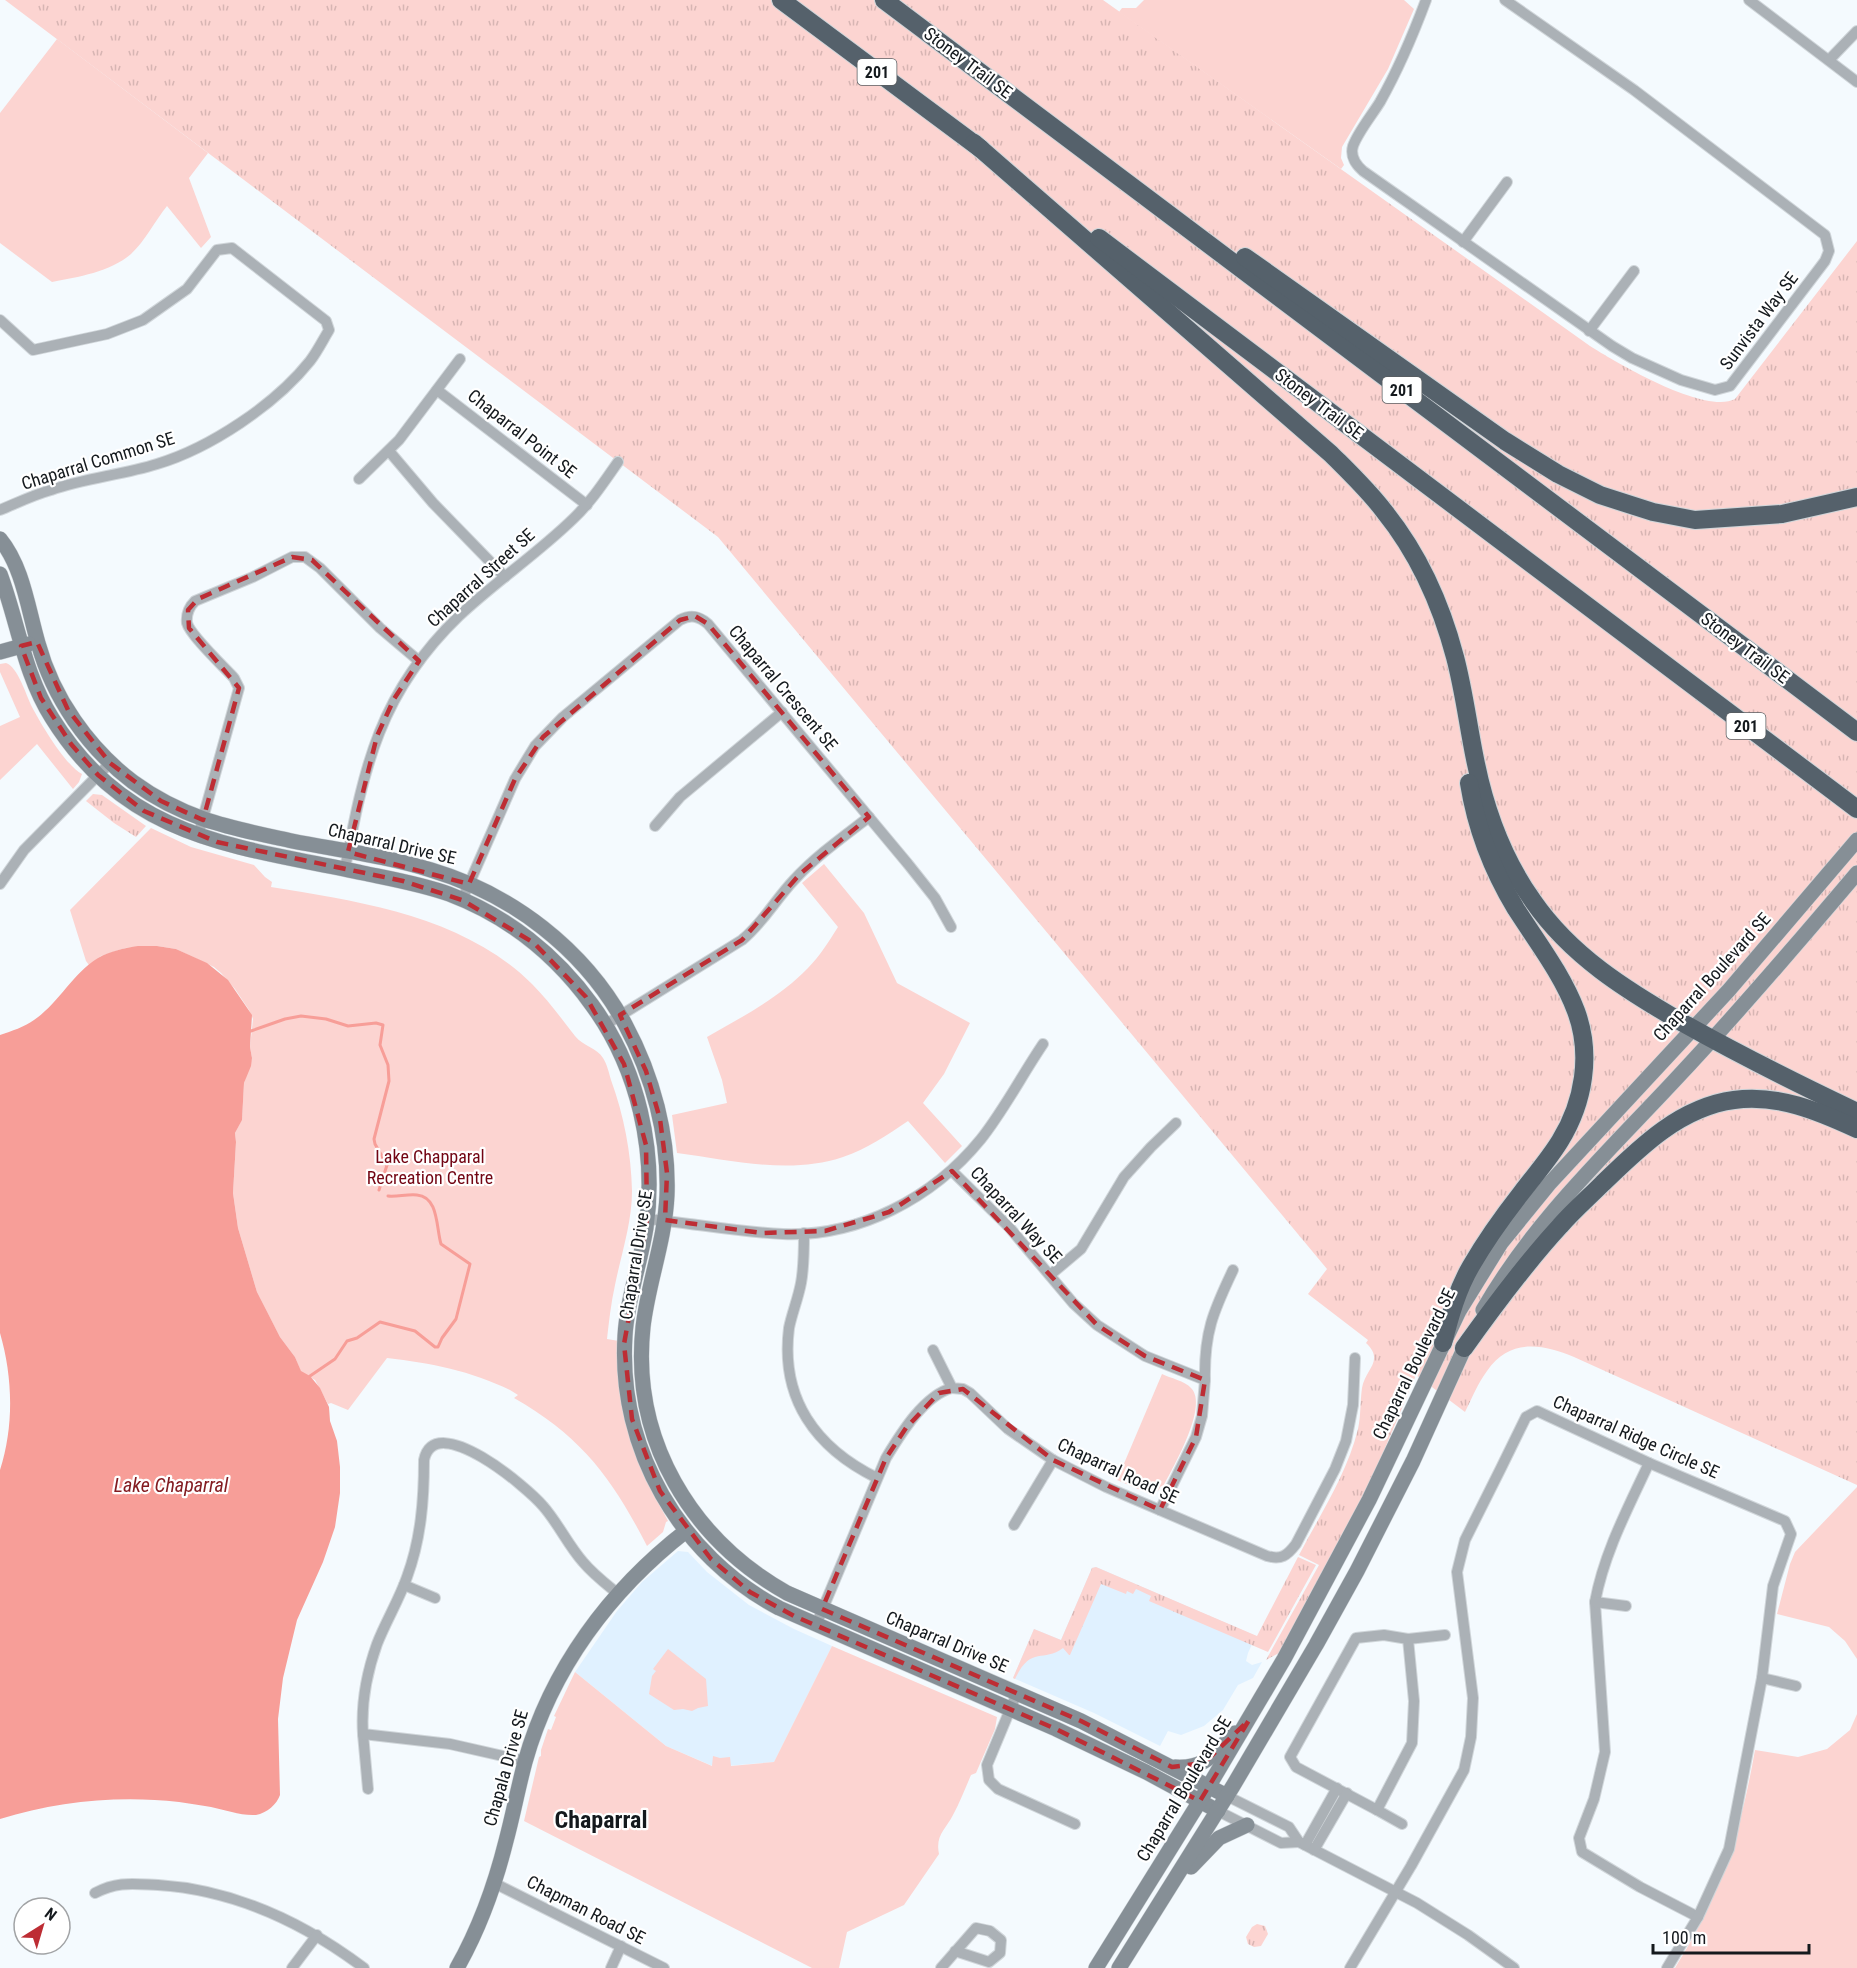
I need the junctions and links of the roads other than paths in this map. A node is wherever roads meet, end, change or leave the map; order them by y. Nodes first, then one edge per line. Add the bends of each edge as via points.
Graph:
1 (781, 0) edge
2 (884, 0) edge
3 (1426, 0) edge
4 (1504, 0) edge
5 (1749, 0) edge
6 (1857, 31) edge
7 (947, 48) junction
8 (1828, 60) junction
9 (1857, 82) edge
10 (974, 143) junction
11 (1507, 182) dead end
12 (1463, 242) junction
13 (1634, 271) dead end
14 (0, 320) edge
15 (1589, 331) junction
16 (460, 359) dead end
17 (437, 390) junction
18 (389, 450) junction
19 (618, 462) dead end
20 (359, 479) dead end
21 (1857, 497) edge
22 (587, 505) junction
23 (0, 510) edge
24 (1857, 510) edge
25 (1695, 520) junction
26 (0, 539) edge
27 (0, 574) edge
28 (505, 577) junction
29 (1447, 630) junction
30 (37, 642) junction
31 (21, 646) junction
32 (0, 652) edge
33 (419, 661) junction
34 (782, 712) junction
35 (1857, 732) edge
36 (110, 763) junction
37 (98, 775) junction
38 (1857, 809) edge
39 (869, 817) junction
40 (204, 820) junction
41 (655, 826) dead end
42 (198, 836) junction
43 (1857, 840) edge
44 (348, 852) junction
45 (345, 869) junction
46 (1857, 873) edge
47 (0, 884) edge
48 (469, 884) junction
49 (462, 900) junction
50 (951, 927) dead end
51 (620, 1015) junction
52 (605, 1024) junction
53 (1694, 1029) junction
54 (1712, 1040) junction
55 (1043, 1044) dead end
56 (1857, 1113) edge
57 (1176, 1123) dead end
58 (1857, 1129) edge
59 (952, 1171) junction
60 (647, 1219) junction
61 (664, 1220) junction
62 (804, 1233) junction
63 (1233, 1270) dead end
64 (1050, 1275) junction
65 (1443, 1343) junction
66 (1464, 1348) junction
67 (933, 1350) dead end
68 (1355, 1358) dead end
69 (1205, 1380) junction
70 (952, 1388) junction
71 (1053, 1460) junction
72 (1649, 1463) junction
73 (878, 1478) junction
74 (1160, 1510) junction
75 (700, 1521) junction
76 (1014, 1525) dead end
77 (686, 1531) junction
78 (404, 1585) junction
79 (617, 1593) junction
80 (435, 1598) dead end
81 (1595, 1602) junction
82 (1626, 1606) dead end
83 (822, 1609) junction
84 (816, 1625) junction
85 (1445, 1635) dead end
86 (1408, 1639) junction
87 (1762, 1678) junction
88 (1796, 1686) dead end
89 (1017, 1693) junction
90 (1011, 1709) junction
91 (1249, 1720) junction
92 (363, 1734) junction
93 (525, 1761) junction
94 (1172, 1767) junction
95 (1209, 1787) junction
96 (368, 1789) dead end
97 (1342, 1791) junction
98 (1227, 1796) junction
99 (1200, 1802) junction
100 (1377, 1810) junction
101 (1218, 1811) junction
102 (1075, 1824) dead end
103 (1402, 1824) dead end
104 (1247, 1826) junction
105 (1306, 1845) junction
106 (494, 1882) junction
107 (1168, 1890) junction
108 (1396, 1891) junction
109 (95, 1893) dead end
110 (1698, 1917) junction
111 (317, 1935) junction
112 (621, 1946) junction
113 (956, 1951) dead end
114 (292, 1968) edge
115 (364, 1968) edge
116 (457, 1968) edge
117 (611, 1968) edge
118 (664, 1968) edge
119 (941, 1968) edge
120 (1096, 1968) edge
121 (1119, 1968) edge
122 (1350, 1968) edge
123 (1514, 1968) edge
124 (1667, 1968) edge

1 - 10 highway, Stoney Trail SE / 201
2 - 7 highway, Stoney Trail SE / 201
3 - 12 street, Sunvista Way SE via 1353,153 1359,168
4 - 15 street, Sunvista Way SE via 1634,90 1812,225 1825,236 1829,246 1825,261 1735,380 1720,390 1657,370
5 - 8 street
6 - 8 street
7 - 25 highway via 1527,456 1606,497
7 - 35 highway, Stoney Trail SE / 201
8 - 9 street
10 - 29 highway via 1358,481 1412,552
10 - 38 highway, Stoney Trail SE / 201
11 - 12 street
12 - 15 street, Sunvista Way SE
13 - 15 street
14 - 23 street, Chaparral Common SE via 33,350 107,334 143,320 187,289 217,250 232,248 326,321 328,330 311,360 283,388 217,438 159,463 51,490
16 - 17 street
17 - 18 street
17 - 22 street, Chaparral Point SE
18 - 20 street
18 - 28 street via 424,493
19 - 22 street, Chaparral Street SE
21 - 25 highway via 1782,514
22 - 28 street, Chaparral Street SE
24 - 25 highway via 1768,524
26 - 30 street, Chaparral Drive SE via 22,584
27 - 31 street, Chaparral Drive SE
28 - 33 street, Chaparral Street SE via 459,616
29 - 53 highway via 1491,819 1524,888 1556,930 1591,964
29 - 65 highway via 1470,789 1483,840 1507,894 1572,1001 1585,1057 1583,1082 1568,1127 1470,1267 1455,1300
30 - 31 street
30 - 36 street, Chaparral Drive SE via 68,710
31 - 32 street
31 - 37 street, Chaparral Drive SE via 34,684 52,718
33 - 40 street via 305,556 292,557 195,601 187,614 189,628 239,688
33 - 44 street, Chaparral Street SE via 394,699 377,736
34 - 39 street, Chaparral Crescent SE
34 - 41 street via 680,797
34 - 48 street, Chaparral Crescent SE via 704,620 690,616 680,620 563,717 535,746 515,779
36 - 37 street
36 - 40 street, Chaparral Drive SE via 161,801
37 - 42 street, Chaparral Drive SE via 149,814
37 - 47 street via 24,850
39 - 50 street, Chaparral Crescent SE via 935,898
39 - 51 street via 800,874 742,940
40 - 42 street
40 - 44 street, Chaparral Drive SE
42 - 45 street, Chaparral Drive SE
43 - 53 street, Chaparral Boulevard SE
44 - 45 street, Chaparral Street SE
44 - 48 street, Chaparral Drive SE via 420,867
45 - 49 street, Chaparral Drive SE via 425,886
46 - 54 street, Chaparral Boulevard SE
48 - 49 street, Chaparral Crescent SE
48 - 51 street, Chaparral Drive SE via 513,906 558,941 595,980
49 - 52 street, Chaparral Drive SE via 502,920 540,948 576,984
51 - 52 street
51 - 61 street, Chaparral Drive SE via 646,1071 660,1119 667,1173
52 - 60 street, Chaparral Drive SE via 629,1076 643,1124 648,1171
53 - 54 highway
53 - 65 street, Chaparral Boulevard SE via 1528,1208 1478,1278
54 - 56 highway
54 - 66 street, Chaparral Boulevard SE via 1536,1230 1494,1292
55 - 59 street via 989,1128
57 - 64 street via 1124,1177 1081,1249
58 - 66 highway via 1809,1109 1762,1099 1723,1102 1685,1116 1640,1149 1562,1224 1513,1280
59 - 62 street, Chaparral Way SE via 889,1212 844,1227
59 - 64 street, Chaparral Way SE via 1009,1227
60 - 61 street, Chaparral Way SE
60 - 77 street, Chaparral Drive SE via 625,1331 627,1393 648,1467
61 - 62 street, Chaparral Way SE via 762,1233
61 - 75 street, Chaparral Drive SE via 644,1325 643,1378 661,1455
62 - 73 street via 802,1273 788,1343 792,1384 806,1418 822,1439 842,1458
63 - 69 street via 1208,1330
64 - 69 street, Chaparral Way SE via 1073,1303 1111,1335 1145,1356
65 - 91 street, Chaparral Boulevard SE via 1369,1500
66 - 98 street, Chaparral Boulevard SE via 1357,1571
67 - 70 street
68 - 74 street, Chaparral Road SE via 1352,1416 1344,1449 1296,1544 1285,1556 1266,1556
69 - 74 street via 1196,1437
70 - 71 street, Chaparral Road SE via 970,1393 1008,1429
70 - 73 street via 934,1397 906,1428
71 - 74 street, Chaparral Road SE
71 - 76 street
72 - 81 street via 1599,1577
72 - 87 street, Chaparral Ridge Circle SE via 1785,1521 1791,1533 1773,1586
72 - 108 street, Chaparral Ridge Circle SE via 1537,1411 1526,1417 1465,1540 1457,1572 1473,1698 1464,1770
73 - 83 street
75 - 77 street, Chapala Drive SE
75 - 83 street, Chaparral Drive SE via 749,1569
77 - 79 street, Chapala Drive SE
77 - 84 street, Chaparral Drive SE via 740,1584 764,1601
78 - 79 street via 421,1522 425,1454 433,1446 446,1443 486,1459 524,1486 548,1512 583,1563
78 - 80 street
78 - 92 street via 373,1657 363,1708
79 - 93 street, Chapala Drive SE via 583,1638 543,1709
81 - 82 street
81 - 110 street via 1605,1752 1594,1799 1579,1838 1582,1852
83 - 84 street
83 - 89 street, Chaparral Drive SE
84 - 90 street, Chaparral Drive SE
85 - 86 street
86 - 97 street via 1384,1635 1356,1638 1290,1756 1296,1767
86 - 100 street via 1414,1701 1412,1743
87 - 88 street
87 - 110 street, Chaparral Ridge Circle SE via 1729,1849
89 - 90 street
89 - 94 street, Chaparral Drive SE
90 - 99 street, Chaparral Drive SE
90 - 102 street via 987,1765 989,1780 998,1789
91 - 94 street via 1204,1763
91 - 95 street, Chaparral Boulevard SE
92 - 93 street via 450,1744
92 - 96 street
93 - 106 street, Chapala Drive SE
94 - 95 street, Chaparral Drive SE
95 - 98 street, Chaparral Drive SE
95 - 99 street, Chaparral Boulevard SE
97 - 100 street
97 - 105 street
98 - 101 street, Chaparral Boulevard SE
98 - 105 street via 1289,1827
99 - 101 street, Chaparral Drive SE
99 - 120 street, Chaparral Boulevard SE
100 - 103 street
101 - 104 street
101 - 107 street, Chaparral Boulevard SE
104 - 105 street via 1281,1843
104 - 107 street via 1214,1842
105 - 108 street
106 - 112 street, Chapman Road SE
106 - 116 street, Chapala Drive SE
107 - 121 street, Chaparral Boulevard SE
108 - 122 street, Chaparral Ridge Circle SE
108 - 123 street
109 - 111 street via 121,1883 196,1889 268,1911
110 - 124 street, Chaparral Ridge Circle SE
111 - 114 street
111 - 115 street
112 - 117 street
112 - 118 street, Chapman Road SE
113 - 119 street

